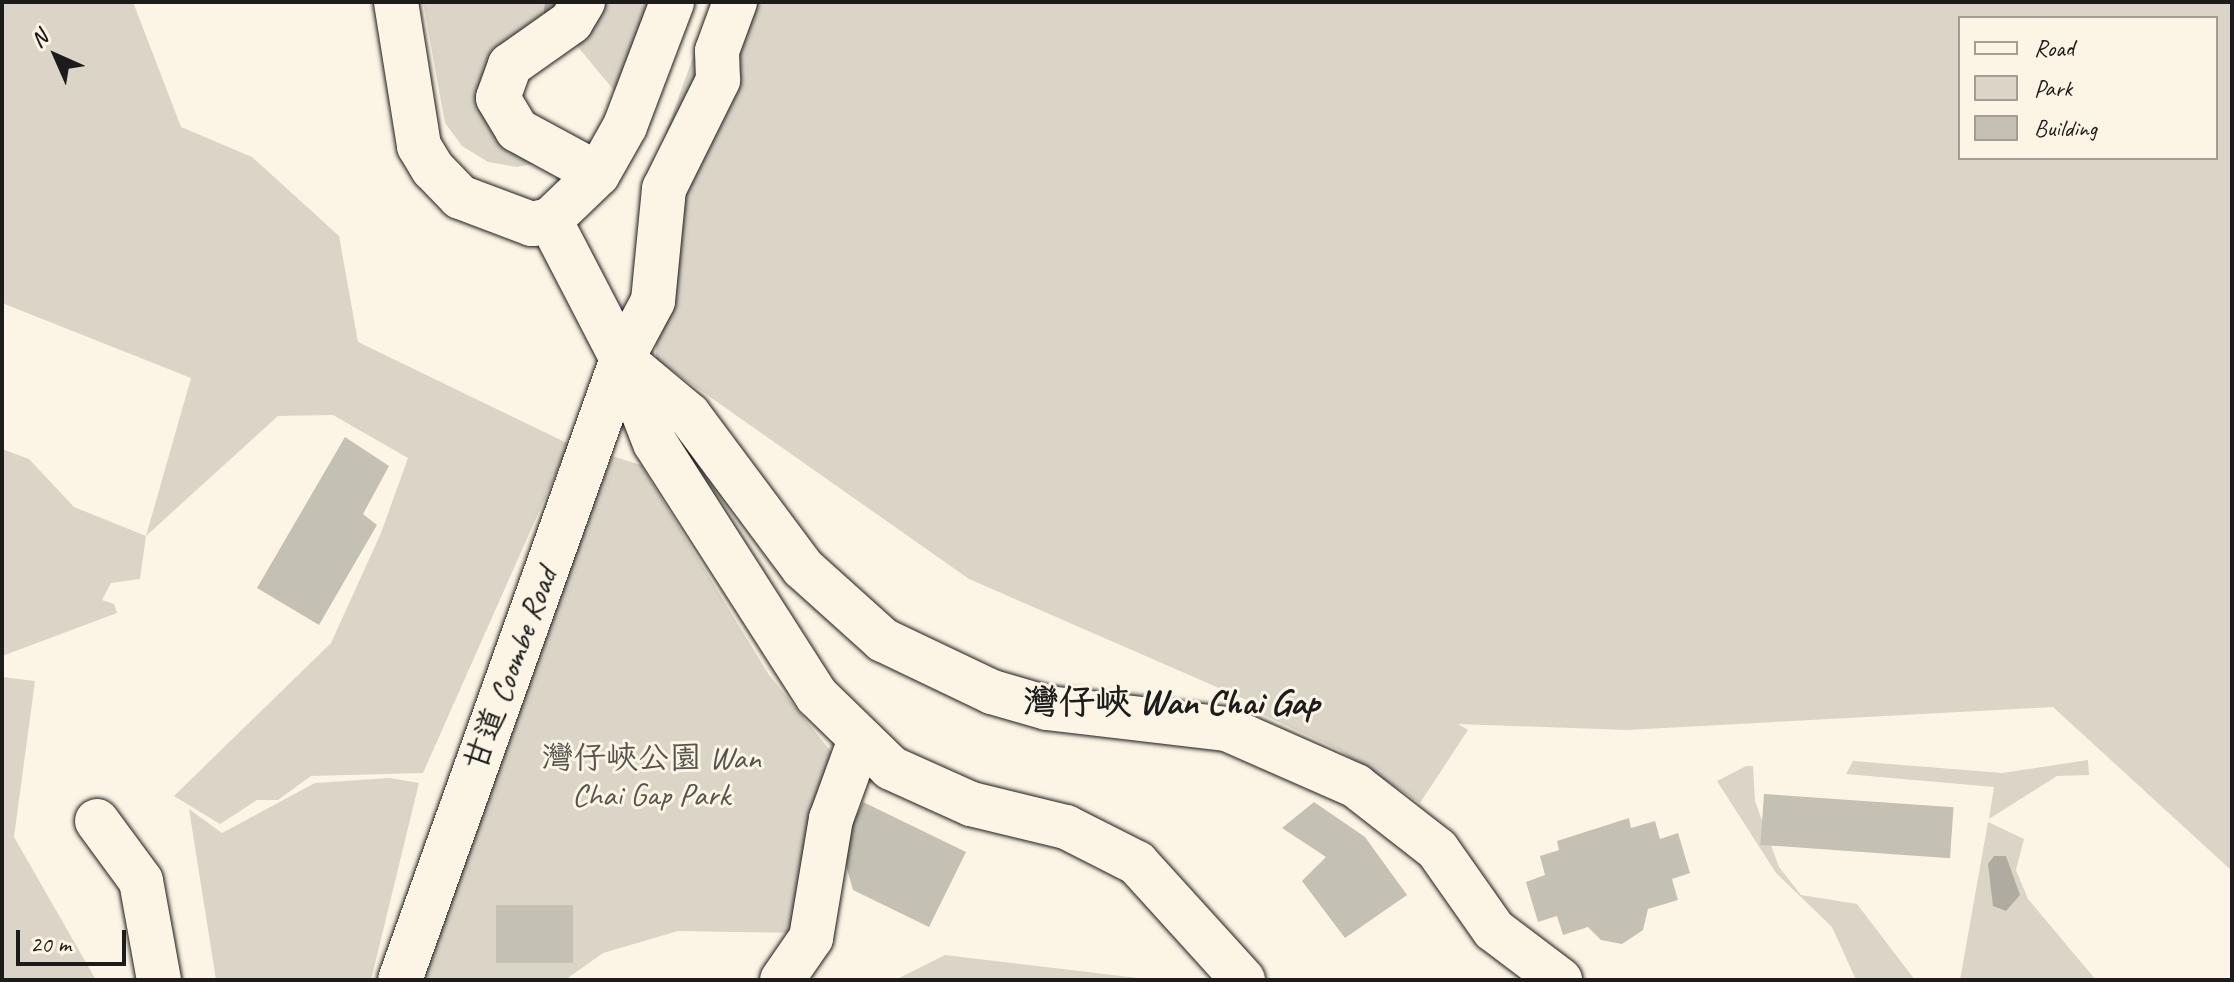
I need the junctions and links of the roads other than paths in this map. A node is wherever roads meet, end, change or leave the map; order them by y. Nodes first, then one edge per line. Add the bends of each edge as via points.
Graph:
1 (396, 2) edge
2 (583, 2) edge
3 (672, 2) edge
4 (735, 2) edge
5 (598, 174) junction
6 (550, 220) junction
7 (622, 359) junction
8 (859, 742) junction
9 (97, 821) dead end
10 (789, 974) edge
11 (159, 980) edge
12 (400, 980) edge
13 (1243, 980) edge
14 (1560, 980) edge

1 - 6 street via 419,146 433,169 485,211 532,224
2 - 5 street via 571,22 510,65 498,98 517,130
3 - 5 street via 625,126
4 - 7 street, 甘道 Coombe Road via 717,51 718,80 664,189 653,301
5 - 6 street
6 - 7 street
7 - 8 street via 655,443 757,609
7 - 12 street, 甘道 Coombe Road
7 - 14 street via 689,415 803,568 883,640 992,692 1047,708 1227,729 1356,786 1428,841 1494,930
8 - 10 street via 831,819 811,938
8 - 13 street via 891,768 971,804 1066,827 1137,863
9 - 11 street via 141,881

